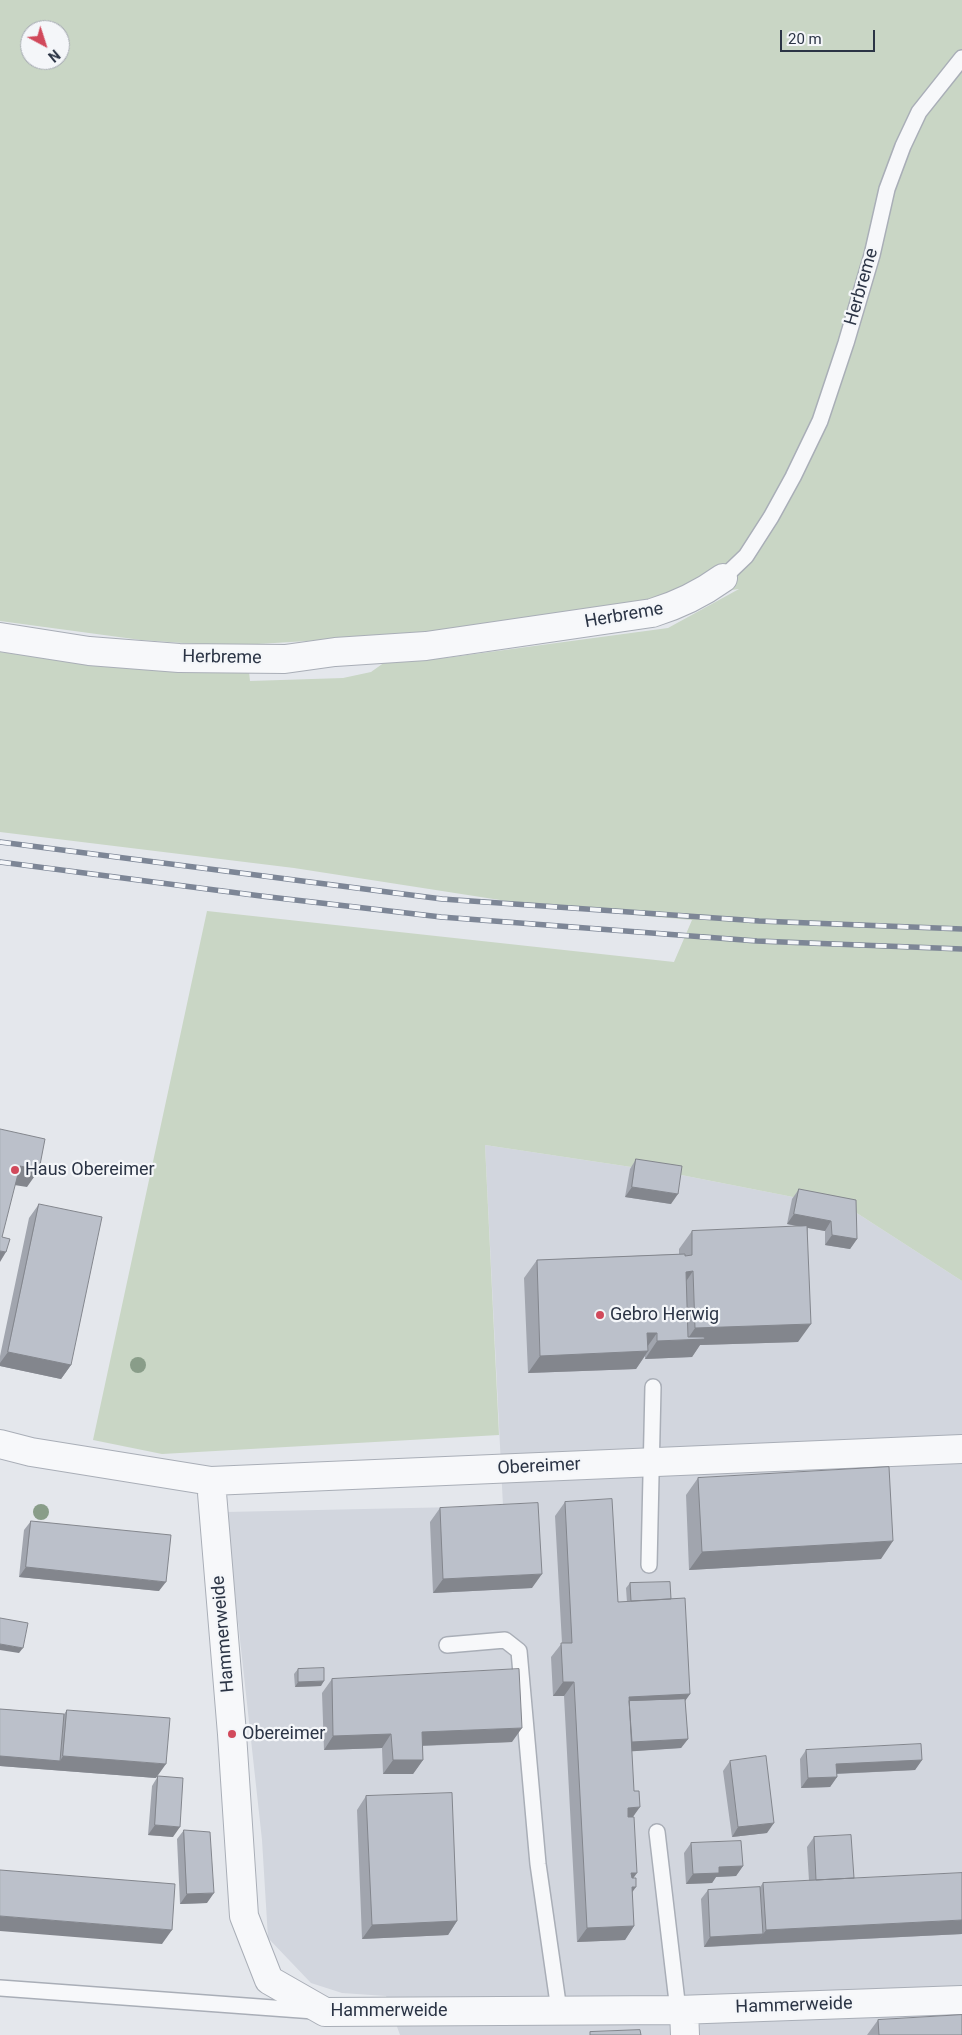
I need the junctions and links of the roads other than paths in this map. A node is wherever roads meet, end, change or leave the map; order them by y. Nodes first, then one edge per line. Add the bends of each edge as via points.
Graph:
1 (962, 58) edge
2 (723, 578) joint
3 (0, 637) edge
4 (653, 1386) dead end
5 (0, 1444) edge
6 (962, 1448) edge
7 (651, 1462) junction
8 (211, 1481) junction
9 (648, 1565) dead end
10 (447, 1645) dead end
11 (657, 1832) dead end
12 (0, 1988) edge
13 (962, 2000) edge
14 (559, 2010) junction
15 (326, 2012) junction
16 (682, 2018) edge

1 - 2 lane, Herbreme via 919,112 903,146 887,189 872,255 820,421 771,517 746,556
2 - 3 street, Herbreme via 679,605 652,613 426,646 285,659 179,658 89,651
4 - 7 lane
5 - 8 street, Obereimer via 31,1452
6 - 7 street, Obereimer
7 - 8 street, Obereimer
7 - 9 lane
8 - 15 street, Hammerweide via 244,1916 269,1980
10 - 14 lane via 505,1640 519,1651 538,1864
11 - 16 lane
12 - 15 lane
13 - 16 street, Hammerweide
14 - 15 street, Hammerweide
14 - 16 street, Hammerweide

